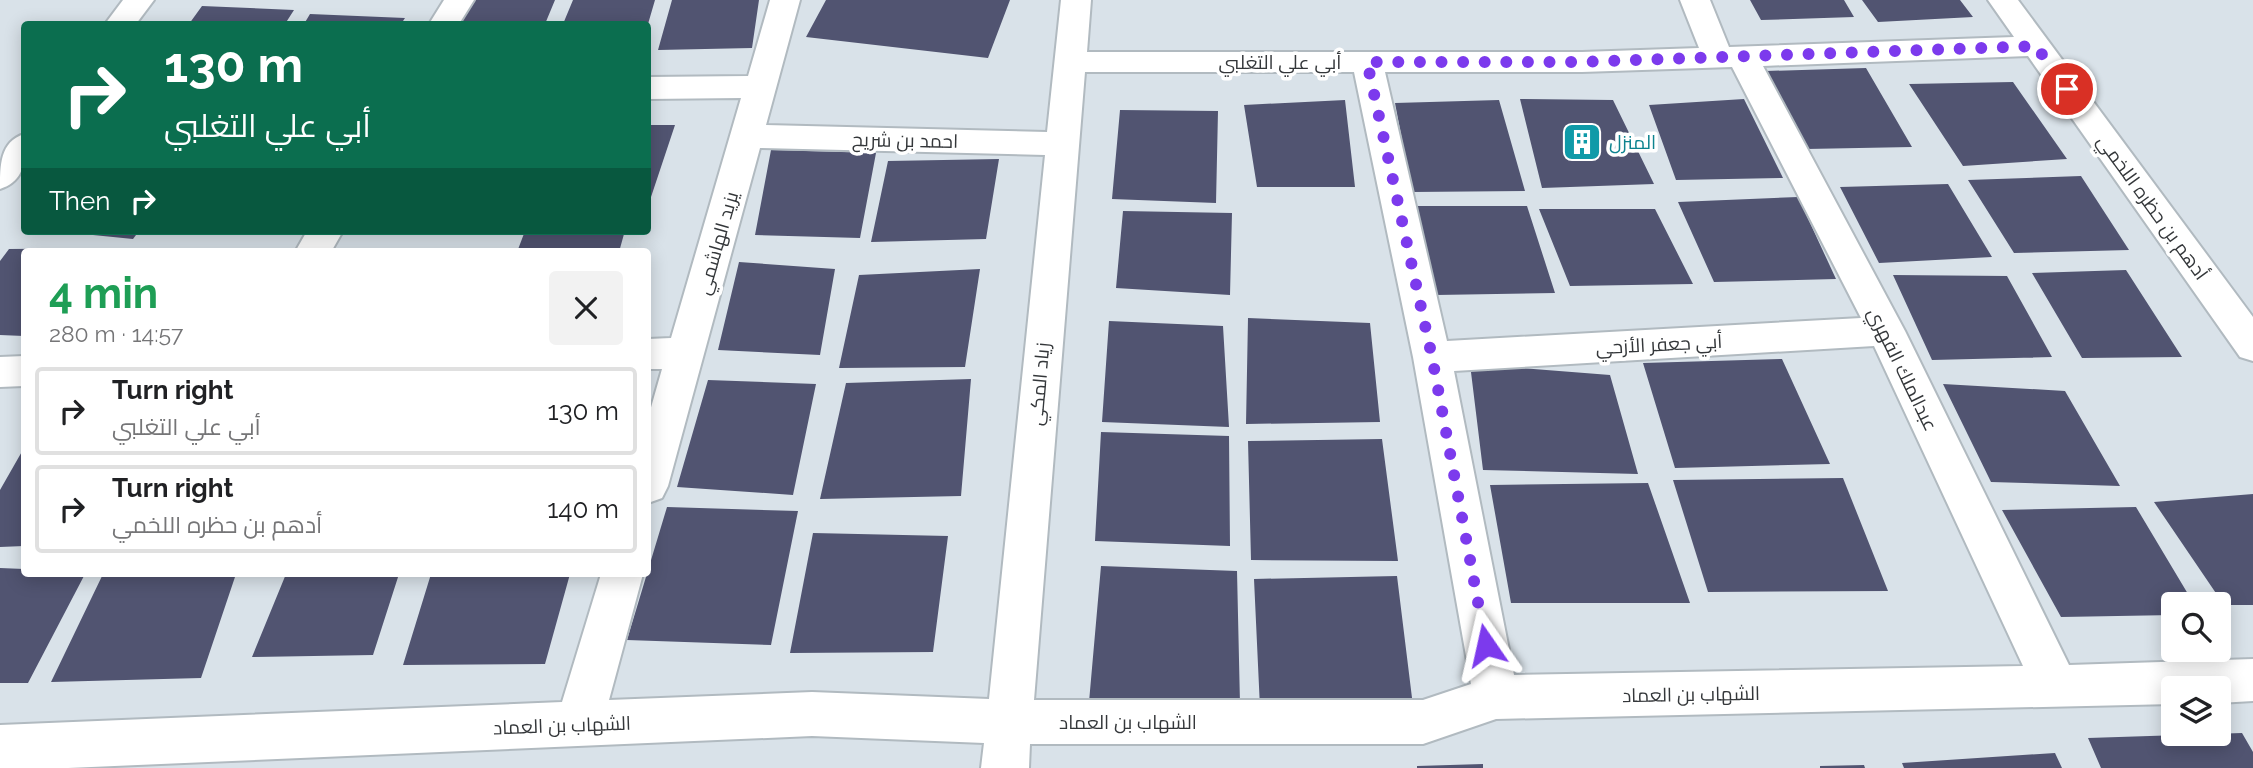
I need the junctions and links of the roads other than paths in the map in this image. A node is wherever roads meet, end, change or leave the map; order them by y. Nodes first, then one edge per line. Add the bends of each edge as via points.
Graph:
1 (139, 0) edge
2 (459, 0) edge
3 (785, 0) edge
4 (1076, 0) edge
5 (1695, 0) edge
6 (2003, 0) edge
7 (122, 21) edge
8 (446, 21) edge
9 (2036, 46) junction
10 (1730, 56) junction
11 (1070, 62) junction
12 (1367, 62) junction
13 (762, 87) junction
14 (651, 88) edge
15 (748, 136) junction
16 (1062, 144) junction
17 (21, 150) edge
18 (0, 177) edge
19 (1886, 331) junction
20 (2253, 346) edge
21 (686, 352) junction
22 (651, 354) edge
23 (1432, 357) junction
24 (21, 371) edge
25 (0, 372) edge
26 (651, 475) edge
27 (621, 577) edge
28 (2253, 680) edge
29 (2056, 687) junction
30 (1496, 698) junction
31 (1007, 722) junction
32 (579, 724) junction
33 (0, 748) edge
34 (1005, 768) edge

1 - 7 street
2 - 8 street
3 - 13 street, يزيد الهاشمي
4 - 11 street, زياد المكي
5 - 10 street, عبدالملك الفهري
6 - 9 street, أدهم بن حظره اللخمي
9 - 10 street, أبي علي التغلبي
9 - 20 street, أدهم بن حظره اللخمي
10 - 12 street, أبي علي التغلبي via 1582,62
10 - 19 street, عبدالملك الفهري
11 - 12 street, أبي علي التغلبي
11 - 16 street, زياد المكي
12 - 23 street
13 - 14 street
13 - 15 street, يزيد الهاشمي
15 - 16 street, احمد بن شريح
15 - 21 street, يزيد الهاشمي
16 - 31 street, زياد المكي
17 - 18 street
19 - 23 street, أبي جعفر الأزحي
19 - 29 street, عبدالملك الفهري
21 - 22 street
21 - 26 street, يزيد الهاشمي
23 - 30 street
24 - 25 street
27 - 32 street
28 - 29 street, الشهاب بن العماد
29 - 30 street, الشهاب بن العماد
30 - 31 street, الشهاب بن العماد via 1423,722
31 - 32 street, الشهاب بن العماد via 812,714
31 - 34 street, زياد المكي
32 - 33 street, الشهاب بن العماد

